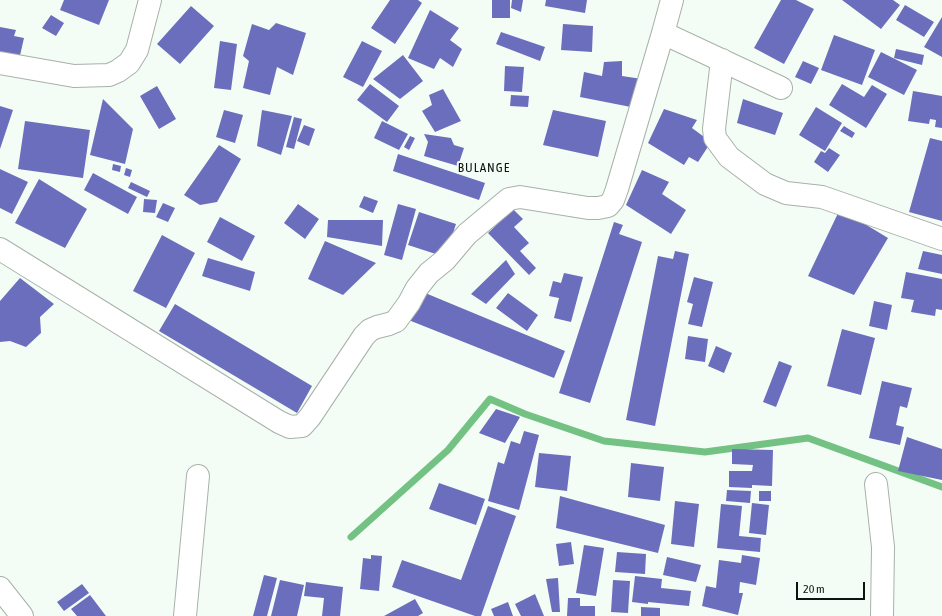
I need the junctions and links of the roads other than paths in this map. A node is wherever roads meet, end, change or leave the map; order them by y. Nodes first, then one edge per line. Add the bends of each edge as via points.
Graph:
1 (150, 0) edge
2 (672, 0) edge
3 (664, 33) junction
4 (722, 60) junction
5 (0, 62) edge
6 (781, 88) dead end
7 (942, 239) edge
8 (0, 249) edge
9 (198, 476) dead end
10 (876, 484) dead end
11 (0, 588) edge
12 (22, 616) edge
13 (185, 616) edge
14 (882, 616) edge

1 - 5 street via 137,50 129,63 118,72 109,75 74,76
2 - 3 street
3 - 4 street
3 - 8 street via 617,189 608,206 588,208 520,197 509,199 467,234 445,260 429,273 396,320 370,330 364,336 302,426 290,427 279,422
4 - 6 street
4 - 7 street via 714,129 715,138 729,157 765,184 786,193 822,197
9 - 13 street
10 - 14 street via 883,547
11 - 12 street

